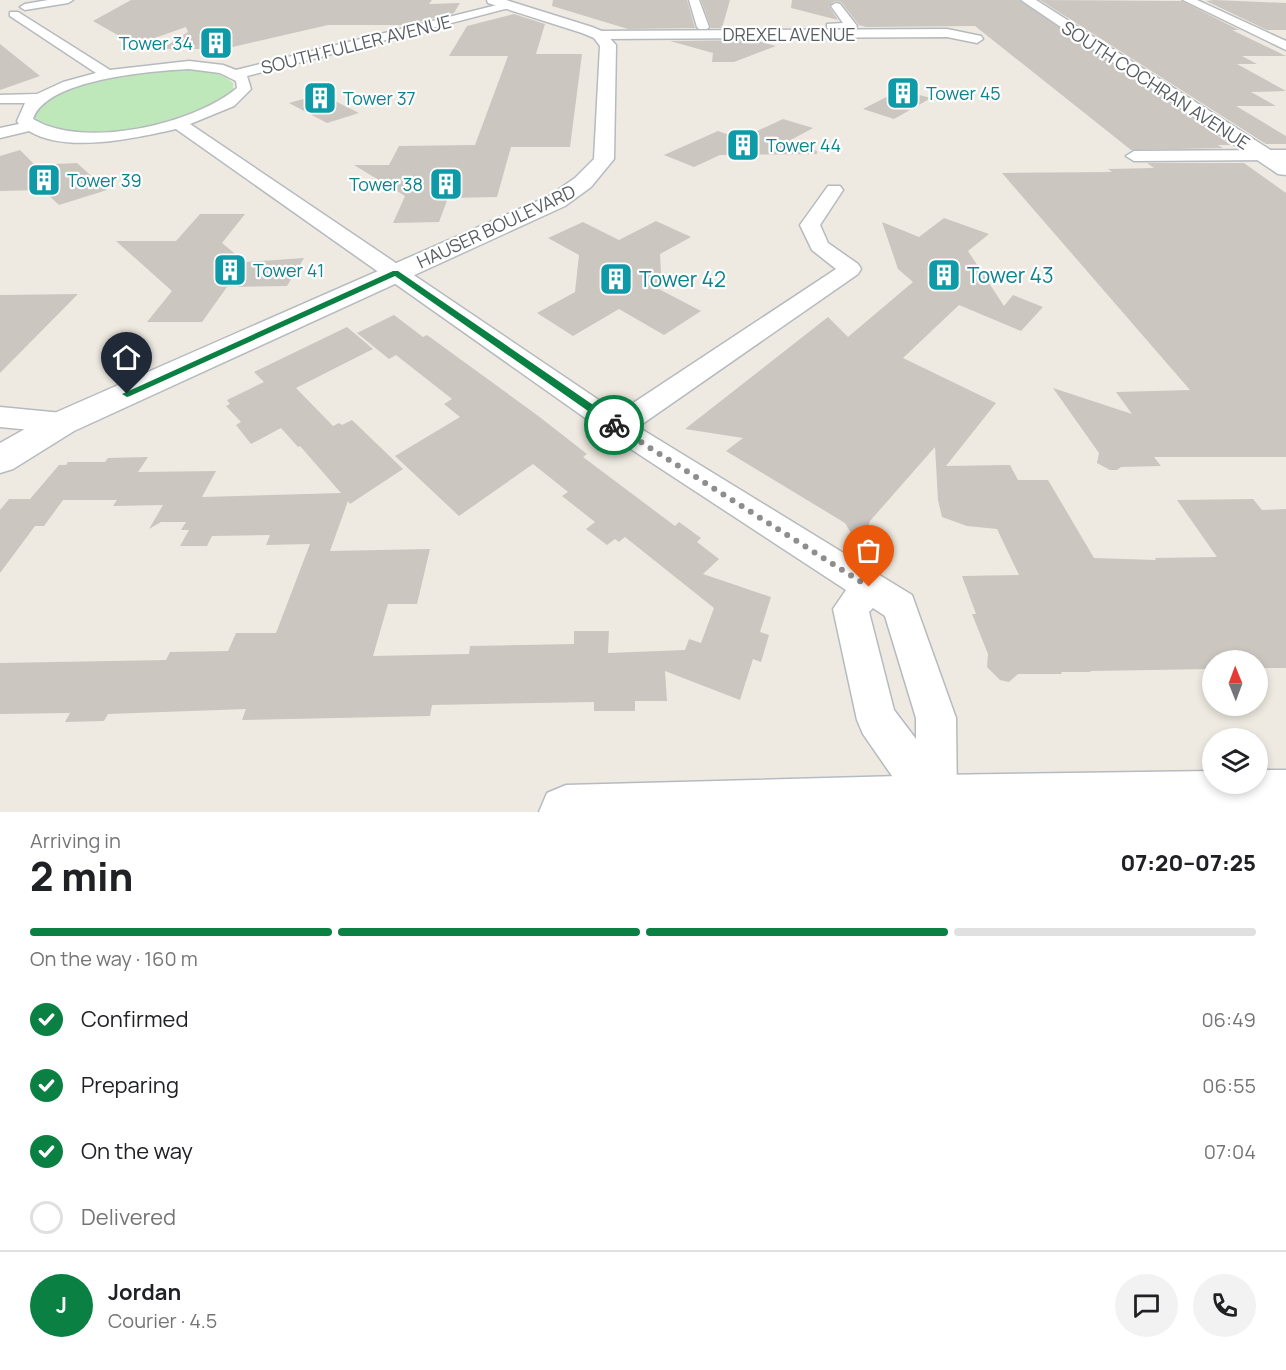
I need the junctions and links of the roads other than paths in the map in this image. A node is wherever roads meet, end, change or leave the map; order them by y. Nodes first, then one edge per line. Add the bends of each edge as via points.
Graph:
1 (68, 0) edge
2 (493, 0) edge
3 (694, 0) edge
4 (1027, 0) edge
5 (1188, 0) edge
6 (509, 6) junction
7 (836, 6) dead end
8 (23, 11) junction
9 (3, 18) edge
10 (703, 27) junction
11 (593, 32) junction
12 (51, 36) junction
13 (977, 39) dead end
14 (28, 41) dead end
15 (1286, 46) edge
16 (64, 68) dead end
17 (107, 74) junction
18 (238, 74) junction
19 (82, 81) junction
20 (0, 99) edge
21 (40, 99) junction
22 (27, 121) junction
23 (0, 122) edge
24 (178, 124) junction
25 (0, 133) edge
26 (1265, 155) junction
27 (1286, 155) edge
28 (1134, 156) dead end
29 (1286, 169) edge
30 (834, 190) dead end
31 (396, 273) junction
32 (0, 417) edge
33 (62, 423) junction
34 (618, 427) junction
35 (0, 460) edge
36 (869, 587) junction
37 (1286, 796) edge
38 (938, 807) edge
39 (566, 812) edge

1 - 8 street
2 - 6 street
3 - 10 street
4 - 26 street, SOUTH COCHRAN AVENUE
5 - 15 street
6 - 11 street
6 - 18 street, SOUTH FULLER AVENUE
7 - 10 street via 851,26
8 - 9 street
8 - 12 street
10 - 11 street via 608,25
11 - 13 street, DREXEL AVENUE via 947,33
11 - 31 street, HAUSER BOULEVARD via 608,45 609,58 604,159 594,173 557,201
12 - 14 street
12 - 17 street
16 - 19 street
17 - 18 street via 189,65
17 - 19 street
18 - 24 street via 245,84 233,101
19 - 21 street
20 - 21 street
21 - 22 street via 29,108
22 - 23 street
22 - 24 street via 48,134 88,137
22 - 25 street
24 - 31 street
26 - 27 street
26 - 28 street
26 - 29 street, SOUTH COCHRAN AVENUE
30 - 34 street via 810,225 819,246 850,269
31 - 33 street, HAUSER BOULEVARD
31 - 34 street
32 - 33 street
33 - 35 street, HAUSER BOULEVARD
34 - 36 street
36 - 38 street via 900,606 934,710
36 - 38 street via 851,609 877,720
37 - 38 street
38 - 39 street

